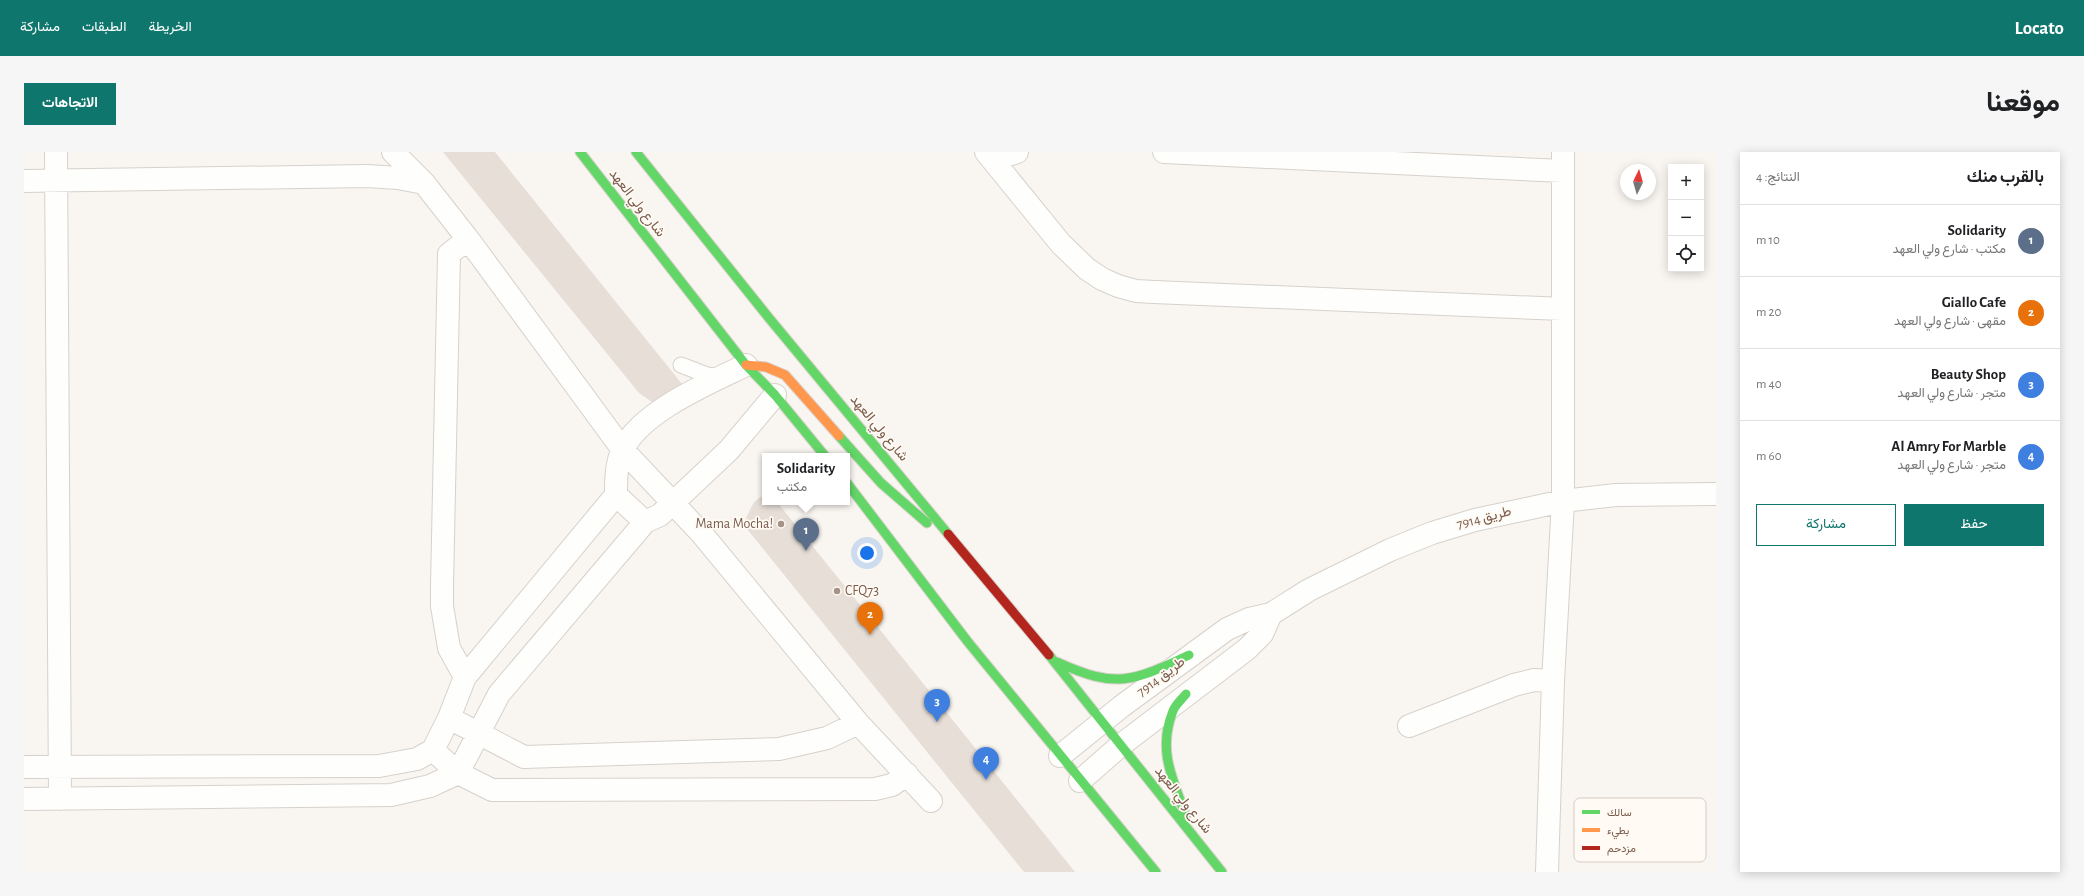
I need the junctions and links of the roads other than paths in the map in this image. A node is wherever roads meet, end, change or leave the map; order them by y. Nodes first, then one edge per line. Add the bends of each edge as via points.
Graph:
1 (56, 152) edge
2 (393, 152) edge
3 (580, 152) edge
4 (636, 152) edge
5 (1017, 152) edge
6 (1164, 152) edge
7 (990, 156) edge
8 (1563, 161) edge
9 (56, 180) junction
10 (24, 181) edge
11 (424, 183) junction
12 (471, 244) junction
13 (1563, 309) junction
14 (681, 365) dead end
15 (746, 365) junction
16 (722, 377) junction
17 (775, 394) junction
18 (623, 450) junction
19 (823, 453) edge
20 (850, 487) edge
21 (1716, 494) edge
22 (616, 495) junction
23 (1563, 501) junction
24 (672, 504) junction
25 (645, 522) junction
26 (960, 547) junction
27 (1271, 614) junction
28 (1189, 655) junction
29 (1054, 661) junction
30 (465, 677) junction
31 (1553, 681) junction
32 (1186, 694) junction
33 (449, 718) junction
34 (1102, 721) junction
35 (858, 723) junction
36 (1409, 726) dead end
37 (480, 733) junction
38 (1122, 745) junction
39 (432, 750) junction
40 (1060, 756) junction
41 (60, 766) junction
42 (24, 767) edge
43 (458, 773) junction
44 (907, 774) junction
45 (1080, 780) junction
46 (24, 799) edge
47 (60, 799) junction
48 (931, 801) dead end
49 (1190, 830) junction
50 (1156, 872) edge
51 (1222, 872) edge
52 (1547, 872) edge

1 - 9 street
2 - 11 street
3 - 15 main road, شارع ولي العهد
4 - 26 main road, شارع ولي العهد via 769,318
5 - 7 street
6 - 8 street
7 - 13 street via 1074,257 1102,279 1136,291
8 - 13 street
9 - 10 street
9 - 11 street via 367,176
9 - 41 street
11 - 12 street
12 - 18 street
12 - 30 street via 459,246 449,254 442,592 449,648
13 - 23 street
14 - 16 lane via 707,375
15 - 16 street
15 - 17 main road, شارع ولي العهد
15 - 26 main road via 774,369 785,375 881,483 919,517
16 - 18 street via 683,397 648,420
17 - 19 main road, شارع ولي العهد
17 - 24 street via 729,450
18 - 22 street via 616,472
18 - 24 street
20 - 40 main road via 968,642
21 - 23 street, طريق 7914 via 1616,495
22 - 25 street
22 - 30 street
23 - 27 street, طريق 7914 via 1475,520 1390,550 1316,587
23 - 31 street
24 - 25 street via 660,515
24 - 35 street via 702,534
25 - 37 street via 499,694
26 - 29 main road, شارع ولي العهد
27 - 28 street, طريق 7914 via 1237,623
27 - 32 street, طريق 7914 via 1268,624 1255,642
28 - 29 main road via 1144,676 1122,681 1103,680 1081,674
28 - 34 street, طريق 7914
29 - 34 main road, شارع ولي العهد
30 - 33 street
31 - 36 street via 1534,680 1514,685
31 - 52 street
32 - 38 street, طريق 7914
32 - 49 main road via 1173,710 1167,734 1166,759
33 - 37 street
33 - 39 street
34 - 38 main road, شارع ولي العهد
34 - 40 street, طريق 7914
35 - 37 street via 827,738 779,749 532,757 524,757
35 - 44 street
37 - 43 street
38 - 45 street, طريق 7914
38 - 49 main road, شارع ولي العهد
39 - 41 street via 417,759 379,766
39 - 43 street
40 - 45 main road
41 - 42 street
41 - 47 street
43 - 44 street via 492,790 875,789 892,785
43 - 47 street via 430,786 391,795
44 - 48 street
45 - 50 main road
46 - 47 street
49 - 51 main road, شارع ولي العهد

